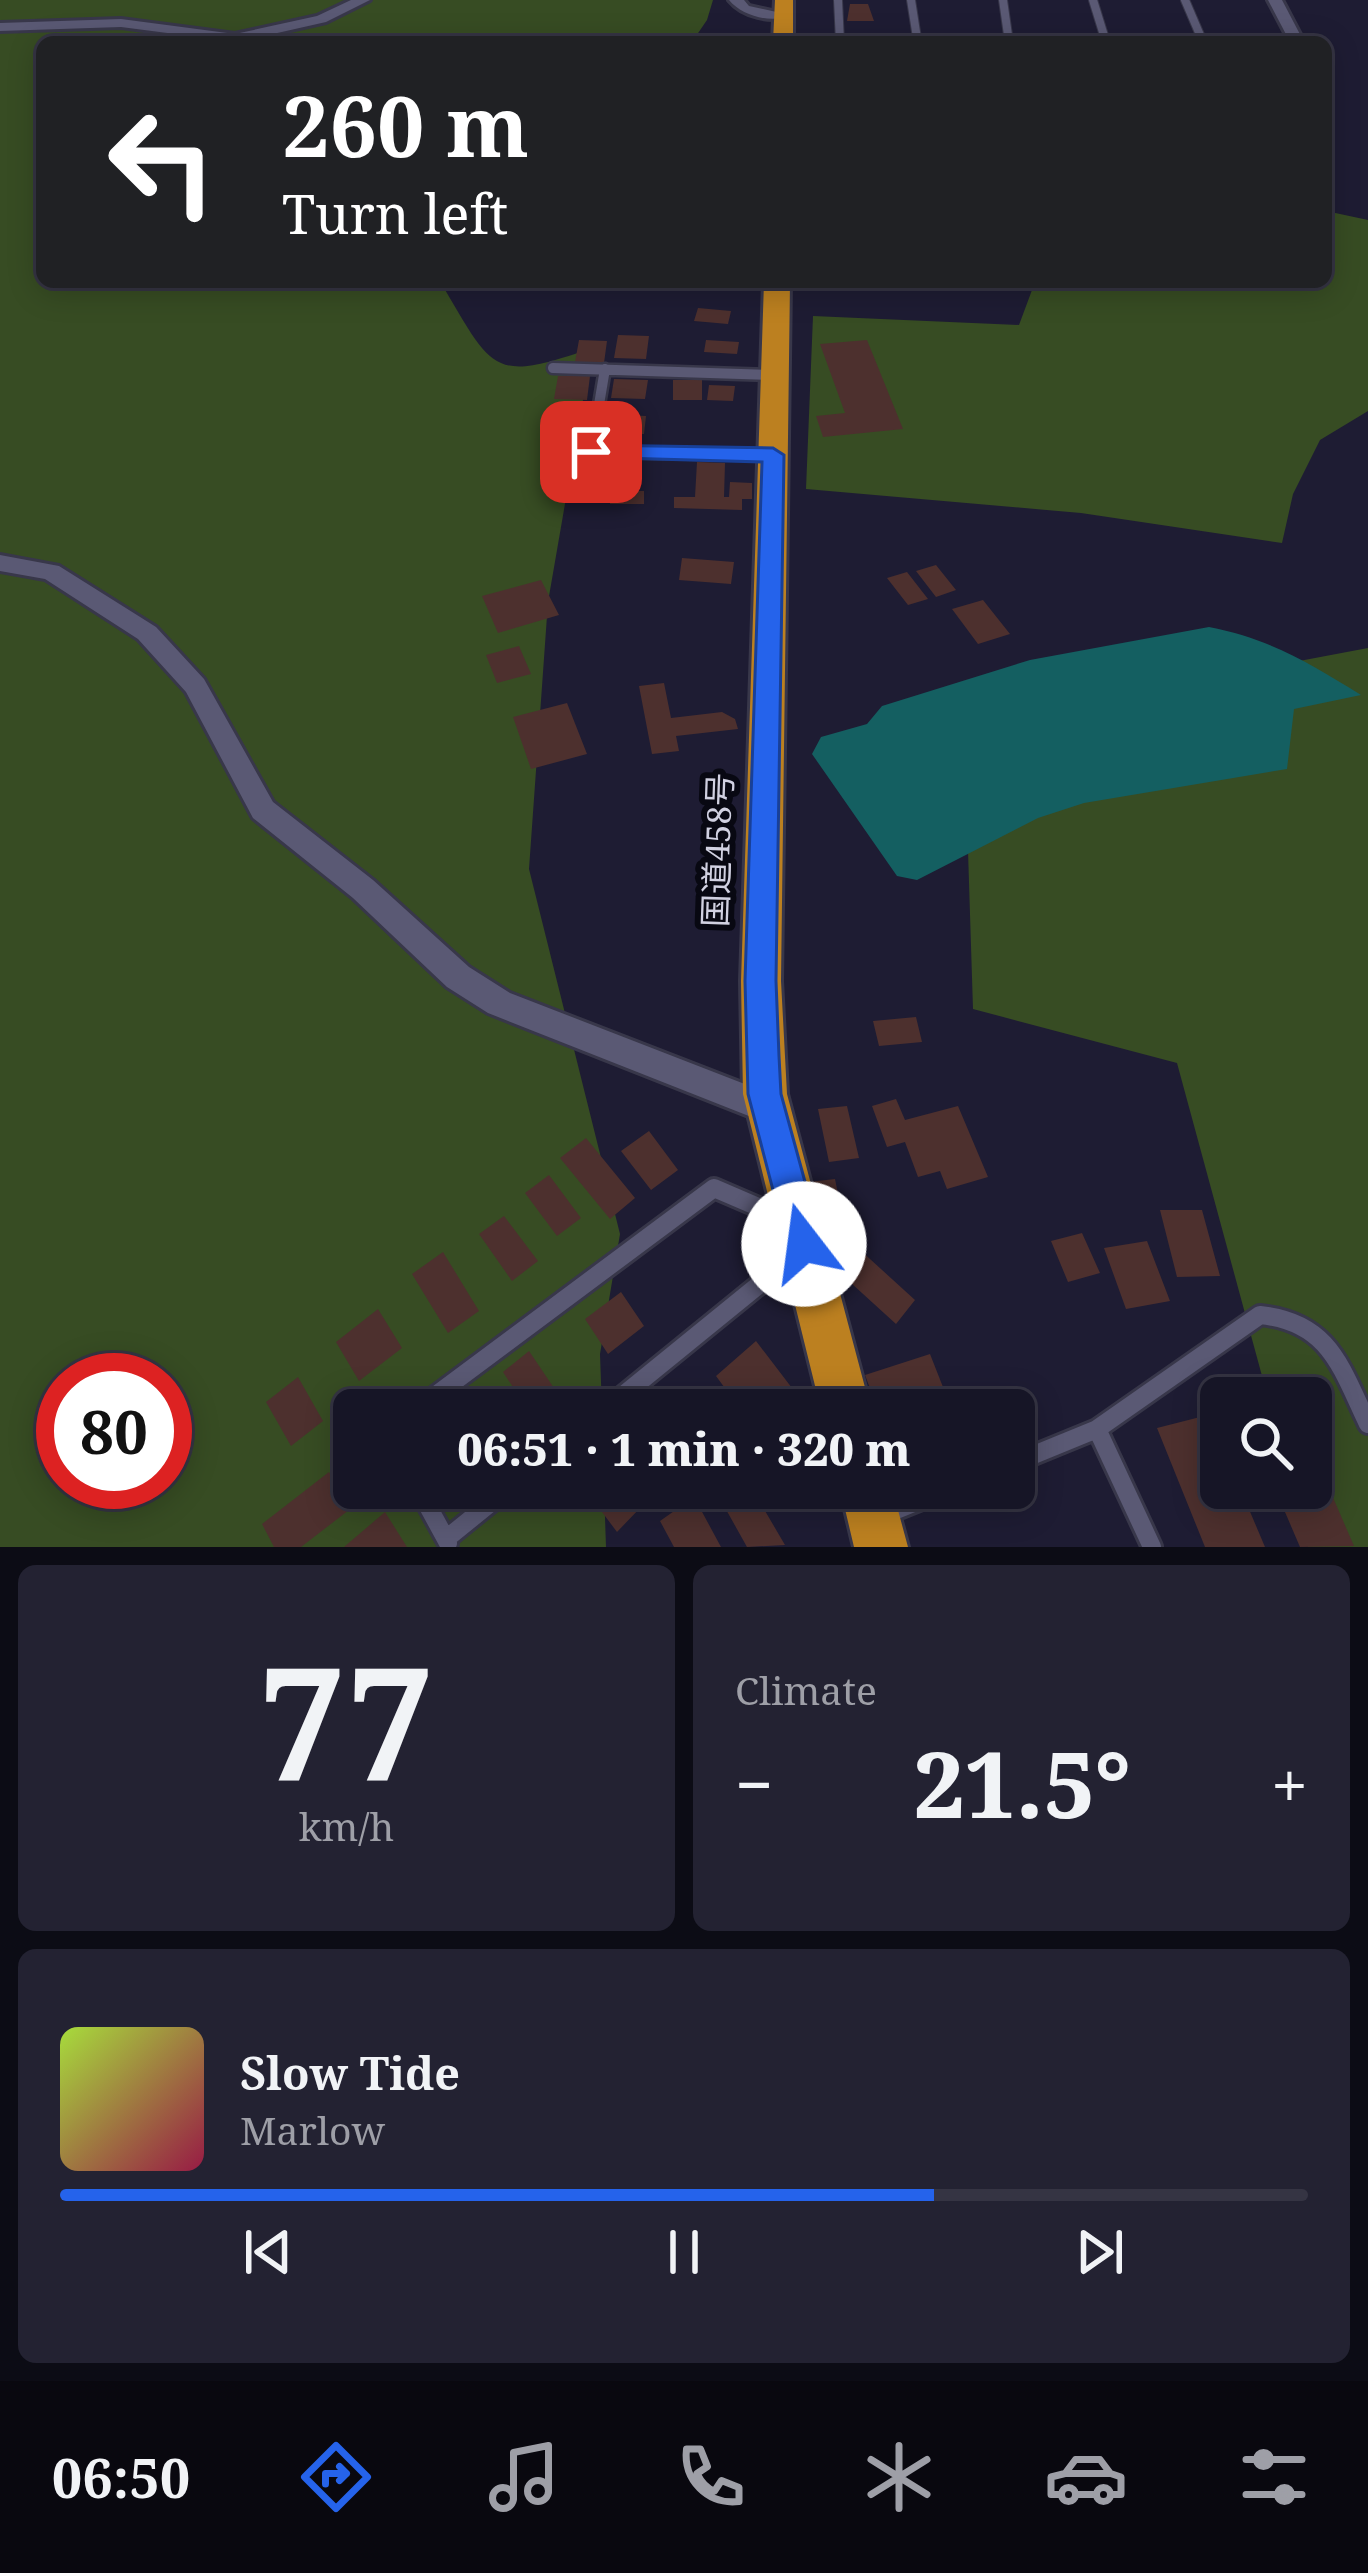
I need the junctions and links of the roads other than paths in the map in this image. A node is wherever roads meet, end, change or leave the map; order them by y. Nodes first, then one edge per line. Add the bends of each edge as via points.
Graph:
1 (363, 0) edge
2 (736, 0) edge
3 (838, 0) edge
4 (910, 0) edge
5 (1003, 0) edge
6 (1093, 0) edge
7 (1185, 0) edge
8 (1275, 0) edge
9 (784, 8) edge
10 (0, 27) edge
11 (221, 36) edge
12 (245, 36) edge
13 (840, 36) edge
14 (917, 36) edge
15 (1008, 36) edge
16 (1104, 36) edge
17 (1200, 36) edge
18 (1294, 36) edge
19 (777, 288) edge
20 (553, 368) dead end
21 (605, 369) junction
22 (776, 375) junction
23 (773, 455) junction
24 (0, 563) edge
25 (769, 1109) junction
26 (785, 1219) junction
27 (444, 1389) edge
28 (631, 1389) edge
29 (839, 1389) edge
30 (1368, 1424) edge
31 (1097, 1429) junction
32 (1035, 1454) edge
33 (430, 1509) edge
34 (486, 1509) edge
35 (449, 1543) edge
36 (1152, 1547) edge

1 - 12 street
2 - 9 street via 746,10
3 - 13 lane
4 - 14 lane
5 - 15 lane
6 - 16 lane
7 - 17 lane
8 - 18 street
10 - 11 street via 122,23
19 - 22 highway, 国道458号
20 - 21 lane
21 - 22 lane
21 - 23 lane via 591,452
22 - 23 highway, 国道458号
23 - 25 highway, 国道458号 via 761,981
24 - 25 street via 51,572 147,634 195,686 263,811 458,977 499,1003
25 - 26 highway, 国道458号
26 - 27 lane via 714,1188
26 - 28 lane via 766,1279
26 - 29 highway, 国道458号
30 - 31 lane via 1326,1339 1288,1315 1260,1315
31 - 32 lane
31 - 36 lane
33 - 35 lane
34 - 35 lane

